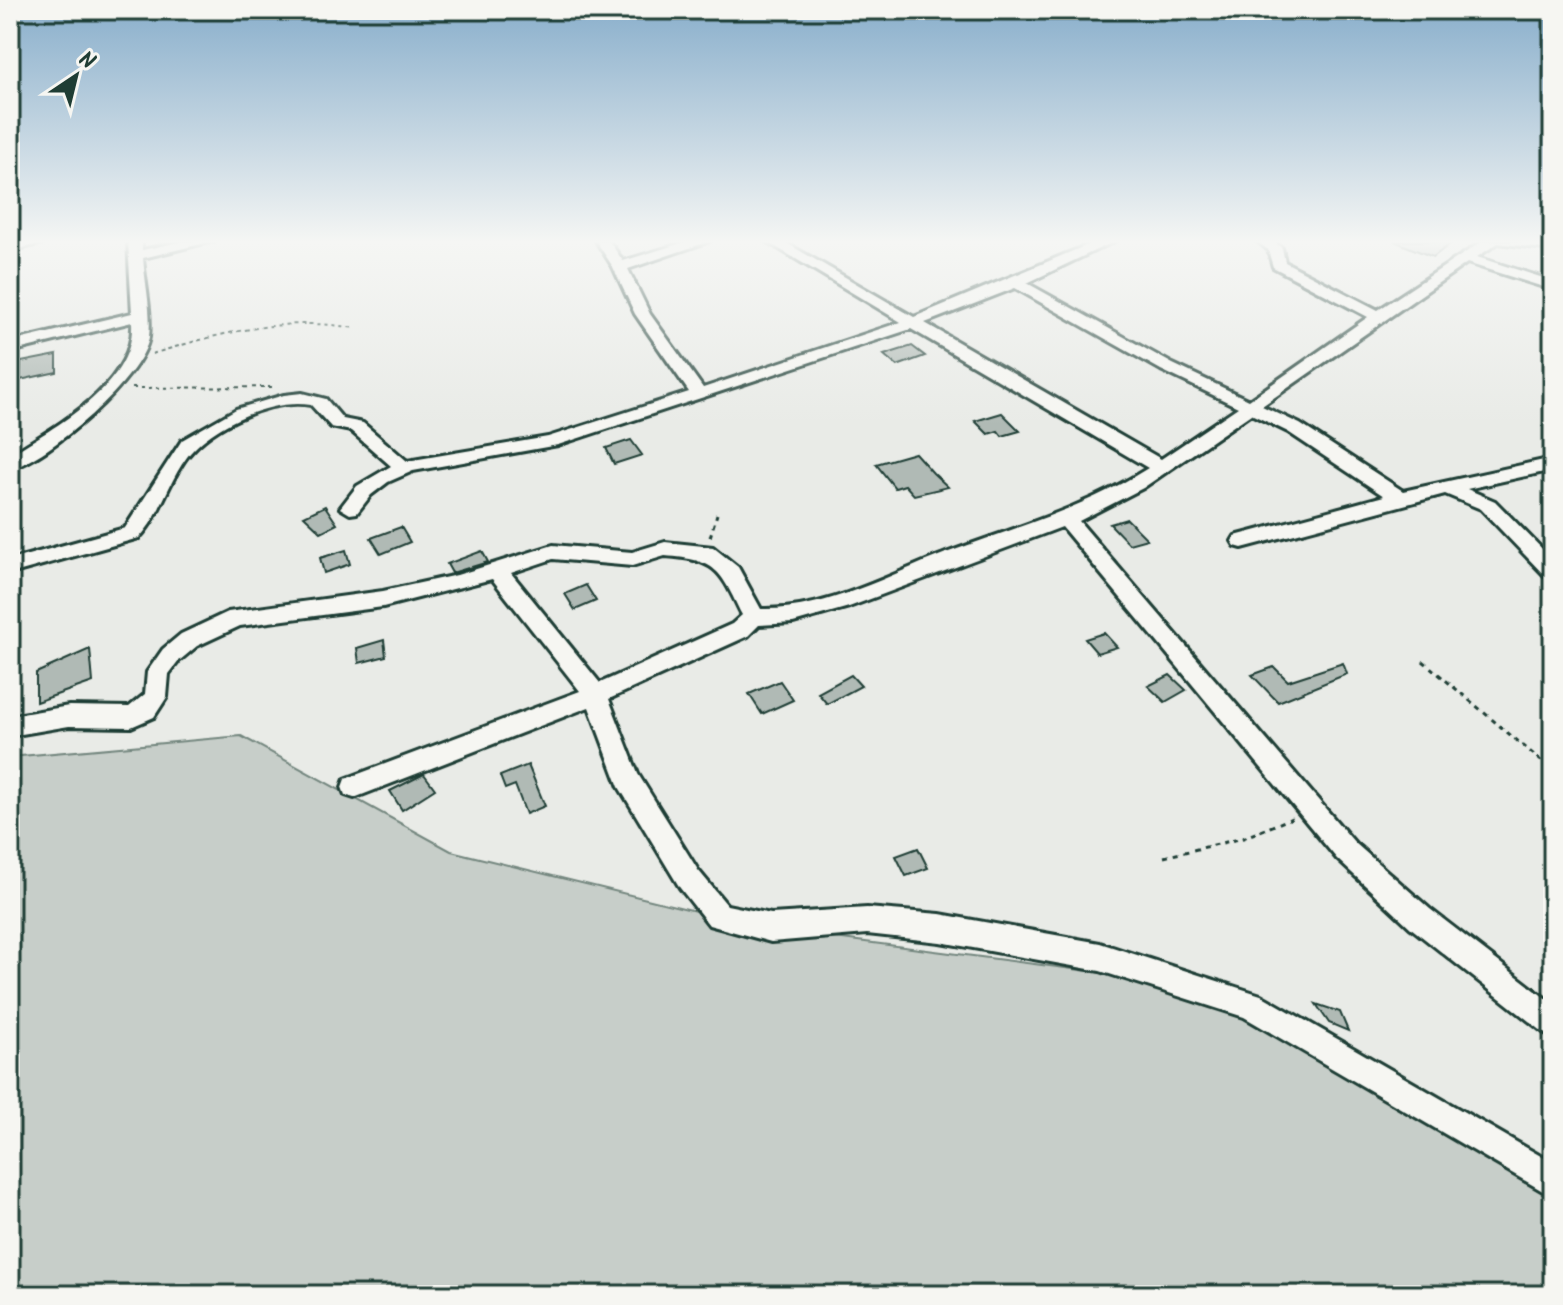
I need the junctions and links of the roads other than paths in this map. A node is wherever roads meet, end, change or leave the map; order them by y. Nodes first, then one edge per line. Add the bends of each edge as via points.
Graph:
1 (137, 302) edge
2 (637, 302) edge
3 (875, 302) edge
4 (971, 302) edge
5 (1051, 302) edge
6 (1351, 302) edge
7 (1402, 302) edge
8 (137, 316) junction
9 (1380, 317) junction
10 (914, 325) junction
11 (10, 347) edge
12 (699, 394) junction
13 (1250, 408) junction
14 (10, 463) edge
15 (1553, 464) edge
16 (1159, 466) junction
17 (406, 468) junction
18 (1449, 488) junction
19 (1400, 498) junction
20 (350, 508) dead end
21 (1067, 520) junction
22 (1242, 541) dead end
23 (10, 567) edge
24 (497, 570) junction
25 (1553, 572) edge
26 (754, 617) junction
27 (596, 695) junction
28 (10, 726) edge
29 (354, 787) dead end
30 (1553, 1022) edge
31 (1553, 1181) edge

1 - 8 street
2 - 12 street
3 - 10 street
4 - 10 street
5 - 13 street
6 - 9 street
7 - 9 street
8 - 11 street
8 - 14 street via 141,337 133,361 118,381 55,434
9 - 13 street
10 - 12 street
10 - 16 street
12 - 17 street via 514,450 466,453
13 - 16 street
13 - 19 street via 1304,434
15 - 18 street
16 - 21 street
17 - 20 street via 374,482
17 - 23 street via 358,427 339,424 317,401 304,399 224,420 198,437 182,451 143,523 132,533
18 - 19 street
18 - 25 street via 1488,505
19 - 22 street
21 - 26 street via 997,540 847,599 769,620
21 - 30 street via 1310,810 1395,898
24 - 26 street via 565,551 632,559 665,549 706,552 731,572
24 - 27 street
24 - 28 street via 383,599 236,618 189,640 171,655 158,672 156,697 131,717 69,716
26 - 27 street via 740,630
27 - 29 street
27 - 31 street via 628,779 689,879 719,916 771,928 867,921 940,928 1100,957 1251,1005

